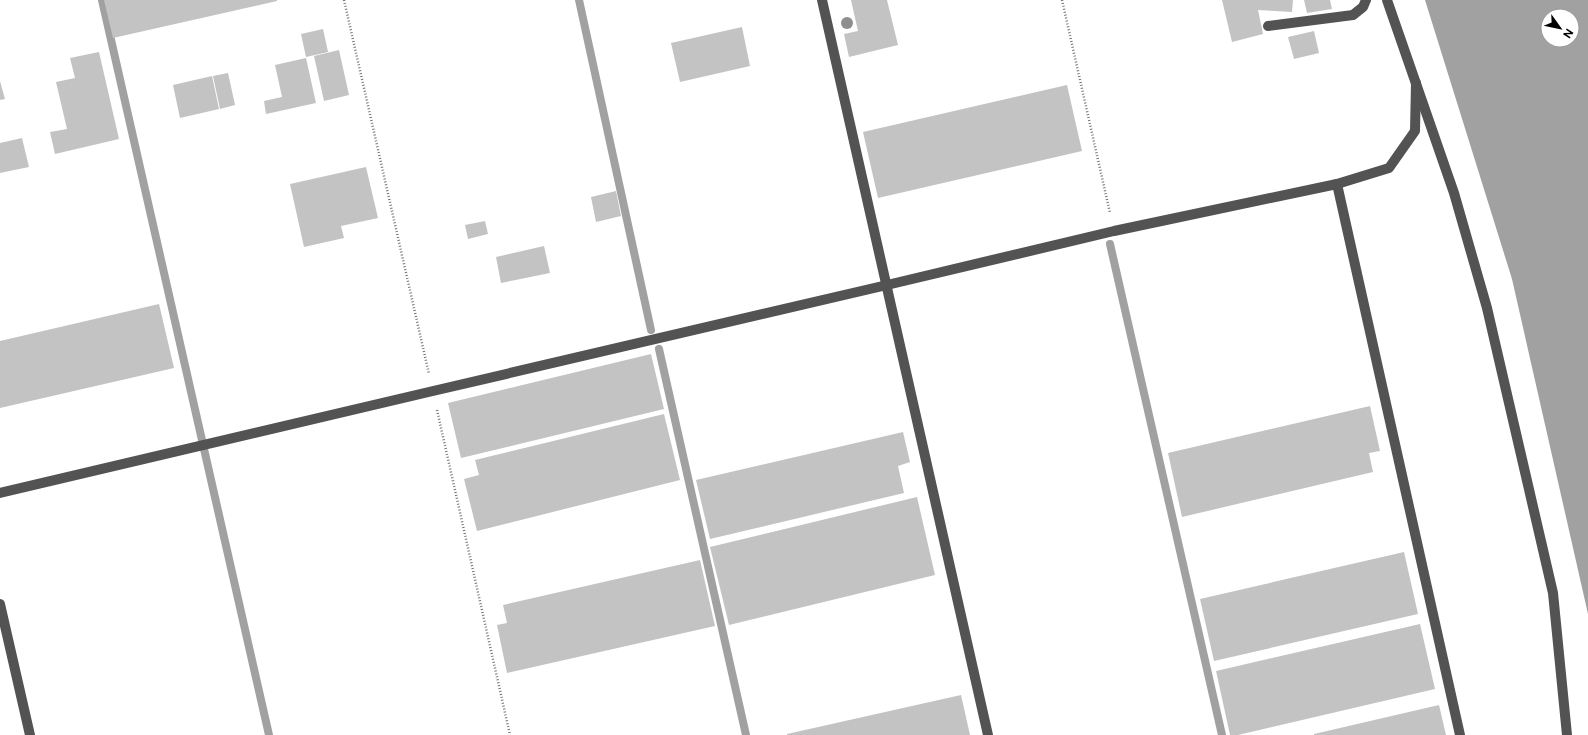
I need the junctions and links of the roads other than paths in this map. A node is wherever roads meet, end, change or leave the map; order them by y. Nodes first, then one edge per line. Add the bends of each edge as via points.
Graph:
1 (822, 0) edge
2 (1366, 0) edge
3 (1387, 0) edge
4 (1268, 26) dead end
5 (1416, 83) junction
6 (1337, 184) junction
7 (886, 286) junction
8 (0, 493) edge
9 (0, 604) edge
10 (30, 735) edge
11 (988, 735) edge
12 (1460, 735) edge
13 (1567, 735) edge

1 - 7 street
2 - 4 street via 1363,7 1353,15
3 - 5 street
5 - 6 street via 1416,131 1389,168
5 - 13 street via 1454,193 1489,315 1553,593
6 - 7 street via 1114,231
6 - 12 street
7 - 8 street
7 - 11 street
9 - 10 street

